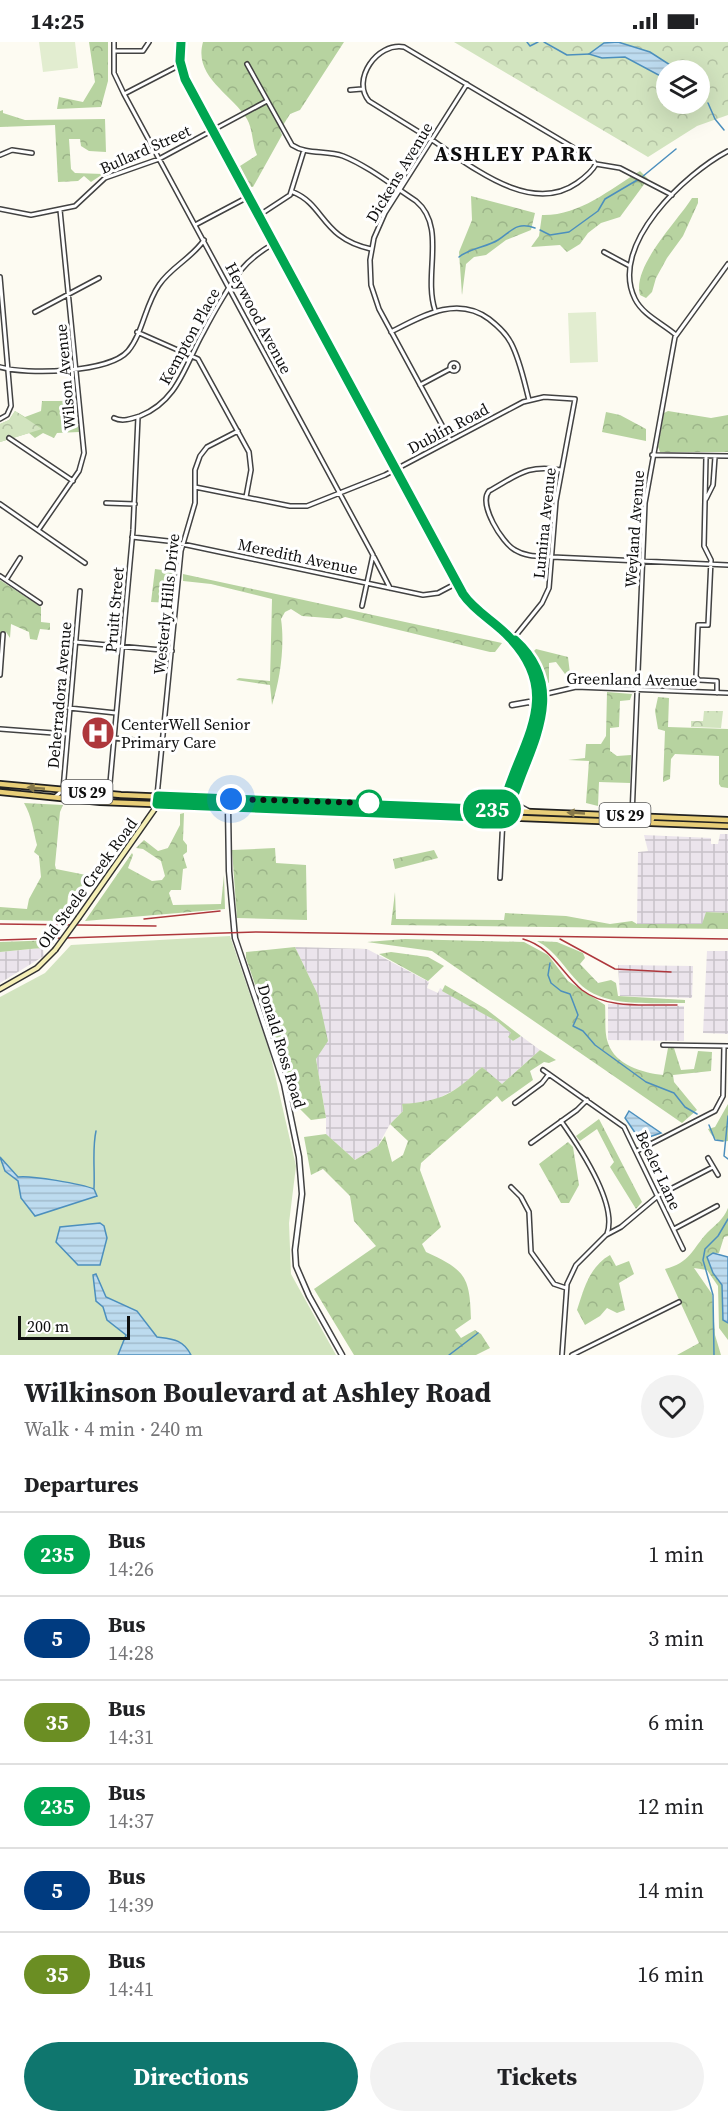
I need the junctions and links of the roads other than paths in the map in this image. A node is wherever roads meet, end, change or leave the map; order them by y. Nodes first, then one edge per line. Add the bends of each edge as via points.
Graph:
1 (114, 42) edge
2 (149, 42) edge
3 (181, 42) edge
4 (114, 51) junction
5 (247, 64) dead end
6 (180, 65) junction
7 (467, 84) junction
8 (362, 89) junction
9 (350, 90) dead end
10 (124, 94) junction
11 (267, 101) junction
12 (213, 131) junction
13 (432, 140) junction
14 (304, 150) junction
15 (728, 151) edge
16 (32, 153) dead end
17 (0, 155) edge
18 (159, 159) junction
19 (596, 164) junction
20 (399, 191) junction
21 (293, 192) junction
22 (672, 195) junction
23 (248, 197) junction
24 (0, 209) edge
25 (60, 210) junction
26 (258, 216) junction
27 (195, 225) junction
28 (204, 240) junction
29 (273, 244) junction
30 (372, 249) junction
31 (603, 252) dead end
32 (728, 264) edge
33 (630, 266) junction
34 (0, 277) edge
35 (99, 278) dead end
36 (230, 288) junction
37 (70, 293) junction
38 (435, 310) junction
39 (35, 312) dead end
40 (137, 332) junction
41 (391, 332) junction
42 (676, 335) junction
43 (193, 355) junction
44 (0, 367) edge
45 (76, 368) junction
46 (9, 369) junction
47 (450, 369) dead end
48 (420, 385) junction
49 (575, 399) joint
50 (529, 400) junction
51 (138, 417) junction
52 (114, 418) dead end
53 (0, 419) edge
54 (238, 431) junction
55 (9, 438) dead end
56 (450, 440) junction
57 (652, 455) junction
58 (728, 456) edge
59 (706, 457) junction
60 (715, 457) junction
61 (396, 470) junction
62 (561, 470) junction
63 (73, 481) junction
64 (195, 486) junction
65 (339, 492) junction
66 (246, 497) junction
67 (705, 501) junction
68 (106, 503) dead end
69 (0, 504) edge
70 (135, 504) junction
71 (39, 529) junction
72 (132, 537) junction
73 (182, 544) junction
74 (373, 555) junction
75 (552, 557) junction
76 (20, 558) dead end
77 (643, 561) junction
78 (85, 562) dead end
79 (711, 564) junction
80 (728, 565) edge
81 (0, 576) edge
82 (6, 580) junction
83 (367, 583) junction
84 (457, 583) junction
85 (390, 588) junction
86 (80, 591) dead end
87 (40, 603) dead end
88 (362, 606) dead end
89 (3, 634) dead end
90 (512, 639) junction
91 (75, 642) junction
92 (122, 646) junction
93 (172, 651) junction
94 (0, 675) edge
95 (637, 690) junction
96 (717, 693) junction
97 (728, 693) edge
98 (543, 694) junction
99 (537, 696) junction
100 (512, 705) dead end
101 (69, 708) junction
102 (537, 710) junction
103 (116, 713) junction
104 (0, 729) edge
105 (67, 734) junction
106 (114, 738) junction
107 (164, 743) junction
108 (0, 784) edge
109 (516, 789) junction
110 (63, 790) junction
111 (0, 792) edge
112 (109, 794) junction
113 (158, 796) junction
114 (55, 797) junction
115 (269, 800) junction
116 (100, 802) junction
117 (353, 803) junction
118 (157, 804) junction
119 (228, 807) junction
120 (298, 810) junction
121 (505, 810) junction
122 (528, 811) junction
123 (632, 816) junction
124 (670, 817) junction
125 (503, 818) junction
126 (590, 820) junction
127 (728, 820) edge
128 (632, 823) junction
129 (728, 826) edge
130 (500, 878) dead end
131 (0, 989) edge
132 (663, 1045) dead end
133 (726, 1046) edge
134 (543, 1070) dead end
135 (549, 1074) junction
136 (587, 1100) junction
137 (515, 1103) dead end
138 (561, 1121) junction
139 (531, 1143) dead end
140 (637, 1151) junction
141 (708, 1158) dead end
142 (713, 1167) junction
143 (718, 1176) dead end
144 (511, 1187) dead end
145 (659, 1195) junction
146 (717, 1206) dead end
147 (674, 1229) junction
148 (606, 1235) junction
149 (683, 1250) dead end
150 (566, 1288) junction
151 (679, 1302) dead end
152 (342, 1355) edge
153 (562, 1355) edge
154 (572, 1355) edge

1 - 4 street, Heywood Avenue
2 - 4 street via 143,51
3 - 6 street
4 - 10 street, Heywood Avenue via 114,72
5 - 11 street
6 - 10 street
6 - 12 street
7 - 8 street via 404,46 387,46 364,74
7 - 13 street, Dickens Avenue
7 - 19 street
8 - 9 street
8 - 13 street via 369,100
10 - 18 street, Heywood Avenue
11 - 12 street, Bullard Street
11 - 14 street via 289,141
12 - 18 street, Bullard Street
12 - 23 street
13 - 19 street via 497,181 529,192 563,191
13 - 20 street, Dickens Avenue
14 - 20 street via 345,158
14 - 21 street
15 - 22 street via 696,172
16 - 17 street via 12,150
18 - 25 street, Bullard Street via 105,178 79,204
18 - 27 street, Heywood Avenue
19 - 22 street via 620,168
20 - 30 street, Dickens Avenue via 381,219
20 - 38 street via 421,205 430,220 433,235 429,281
21 - 26 street
21 - 30 street via 339,237
22 - 33 street via 639,237
23 - 26 street
23 - 27 street
24 - 25 street, Bullard Street via 27,215
25 - 37 street, Wilson Avenue
26 - 29 street
27 - 28 street, Heywood Avenue
28 - 36 street, Heywood Avenue
28 - 40 street via 160,283
29 - 36 street, Kempton Place via 250,261
29 - 61 street
30 - 41 street, Dickens Avenue via 370,278 374,296
31 - 33 street
32 - 42 street, Weyland Avenue
33 - 42 street via 630,283 637,303
34 - 46 street
35 - 37 street
36 - 43 street, Kempton Place
36 - 65 street, Heywood Avenue
37 - 39 street
37 - 45 street, Wilson Avenue
38 - 41 street
38 - 50 street via 474,310 499,327 514,349
40 - 43 street
40 - 45 street via 118,360
41 - 48 street, Dickens Avenue
42 - 57 street, Weyland Avenue
43 - 51 street, Kempton Place via 174,390
43 - 54 street
44 - 46 street
45 - 46 street via 26,372
45 - 63 street, Wilson Avenue via 84,453
46 - 53 street via 11,409
47 - 48 street
48 - 56 street, Dickens Avenue
49 - 50 street, Dublin Road
49 - 62 street, Lumina Avenue
50 - 56 street, Dublin Road
51 - 52 street
51 - 70 street, Pruitt Street
54 - 64 street, Westerly Hills Drive via 204,451 195,470
54 - 66 street via 251,463
55 - 63 street
56 - 61 street, Dublin Road
57 - 59 street
57 - 77 street, Weyland Avenue
58 - 60 street
59 - 60 street
59 - 67 street
60 - 67 street via 713,485
61 - 65 street, Dublin Road
61 - 84 street
62 - 75 street, Lumina Avenue
62 - 75 street via 530,469 489,490 484,500 510,547 527,555
63 - 71 street, Wilson Avenue
64 - 66 street, Dublin Road
64 - 73 street, Westerly Hills Drive via 195,507
65 - 66 street, Dublin Road via 300,507
65 - 74 street, Heywood Avenue
67 - 79 street via 704,546
68 - 70 street
69 - 71 street
70 - 72 street, Pruitt Street
71 - 78 street
72 - 73 street, Meredith Avenue
72 - 92 street, Pruitt Street
73 - 83 street, Meredith Avenue
73 - 93 street, Westerly Hills Drive
74 - 83 street
74 - 85 street, Heywood Avenue
75 - 77 street
75 - 90 street, Lumina Avenue via 545,598
76 - 82 street
77 - 79 street
77 - 95 street, Weyland Avenue
79 - 80 street
79 - 96 street via 708,626 698,625 696,677 717,681
81 - 82 street
82 - 87 street
83 - 85 street, Meredith Avenue
83 - 88 street
84 - 85 street, Meredith Avenue via 429,595
84 - 90 street via 472,606
86 - 91 street, Deherradora Avenue
89 - 94 street
90 - 98 street via 533,661
90 - 99 street via 531,668
91 - 92 street
91 - 101 street, Deherradora Avenue
92 - 93 street
92 - 103 street, Pruitt Street
93 - 107 street, Westerly Hills Drive
95 - 96 street, Greenland Avenue
95 - 98 street, Greenland Avenue via 576,687
95 - 123 street, Weyland Avenue
96 - 97 street, Greenland Avenue
98 - 99 street, Greenland Avenue
98 - 109 street via 540,728
99 - 102 street
100 - 102 street via 530,702
101 - 103 street
101 - 105 street, Deherradora Avenue
102 - 121 street
103 - 106 street, Pruitt Street
104 - 105 street
105 - 110 street, Deherradora Avenue
106 - 107 street
106 - 112 street, Pruitt Street
107 - 113 street, Westerly Hills Drive
110 -> 108 main road, US 29
109 - 121 street
109 - 122 street via 516,803
110 - 112 main road, US 29
110 - 114 street, Deherradora Avenue
111 - 114 main road, US 29
112 - 113 main road, US 29
112 - 116 street
113 - 115 main road, US 29
113 - 118 main road, Westerly Hills Drive
114 - 116 main road, US 29
115 - 117 main road, US 29
115 - 119 main road via 233,803
116 - 118 main road, US 29
117 - 120 main road via 350,807 308,806
117 - 121 main road, US 29
118 - 119 main road, US 29
118 - 131 main road, Old Steele Creek Road, bridge via 56,950 37,968
119 - 120 main road, US 29
119 - 152 street, Donald Ross Road via 235,938 284,1084 298,1157 302,1194 296,1266
120 - 125 main road, US 29
121 - 122 main road, US 29
121 - 125 street
123 -> 122 main road, US 29
123 - 124 main road, US 29
123 - 126 main road
124 - 127 main road, US 29
124 - 128 main road via 638,819
125 - 126 main road, US 29
125 - 130 street
126 - 128 main road, US 29
128 - 129 main road, US 29
132 - 133 street
133 - 140 street via 723,1096 715,1111
134 - 135 street, Beeler Lane
135 - 136 street, Beeler Lane
135 - 137 street
136 - 138 street
136 - 140 street, Beeler Lane via 624,1127
138 - 139 street
138 - 148 street via 597,1185 607,1211
140 - 145 street, Beeler Lane
141 - 142 street
142 - 143 street
142 - 145 street
144 - 150 street via 528,1208 530,1247 538,1266 554,1284
145 - 147 street, Beeler Lane
145 - 148 street
146 - 147 street
147 - 149 street, Beeler Lane
148 - 150 street via 576,1265
150 - 153 street
151 - 154 street

